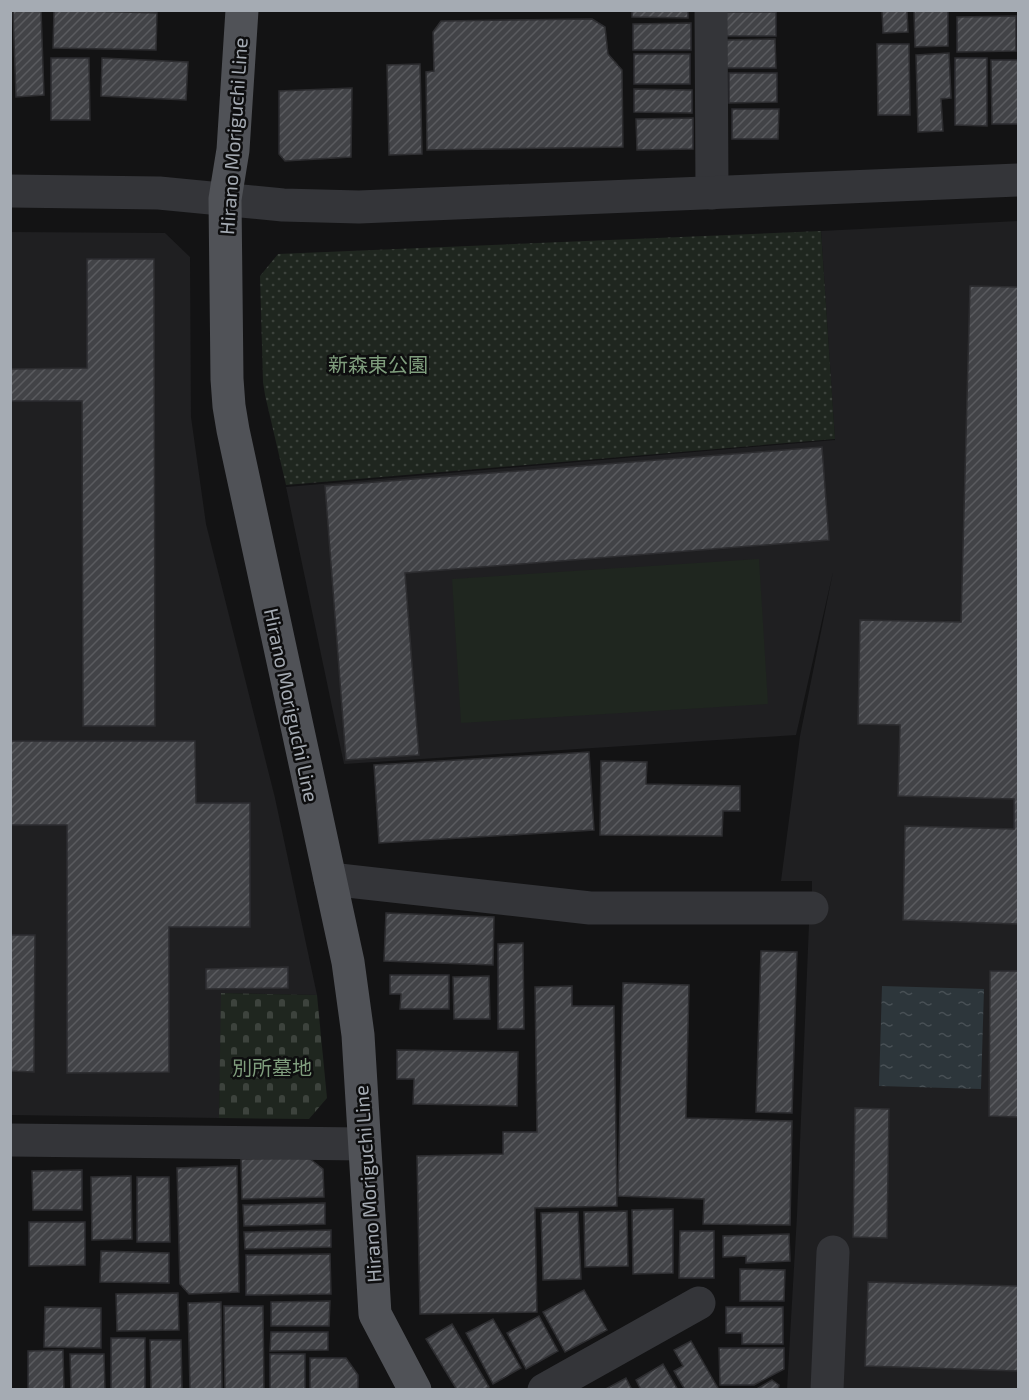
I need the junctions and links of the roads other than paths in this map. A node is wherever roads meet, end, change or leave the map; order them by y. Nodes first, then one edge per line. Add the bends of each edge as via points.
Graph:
1 (242, 10) edge
2 (711, 10) edge
3 (1018, 180) edge
4 (10, 191) edge
5 (712, 193) junction
6 (225, 199) junction
7 (330, 879) junction
8 (812, 908) dead end
9 (10, 1140) edge
10 (364, 1144) junction
11 (833, 1252) dead end
12 (699, 1303) dead end
13 (415, 1389) edge
14 (544, 1389) edge
15 (827, 1389) edge

1 - 6 main road, Hirano Moriguchi Line via 233,150
2 - 5 street
3 - 5 street
4 - 6 street via 159,193
5 - 6 street via 359,207
6 - 7 main road, Hirano Moriguchi Line via 230,414
7 - 8 street via 590,908
7 - 10 main road, Hirano Moriguchi Line via 354,1000
9 - 10 street
10 - 13 main road, Hirano Moriguchi Line via 375,1314
11 - 15 street
12 - 14 street

